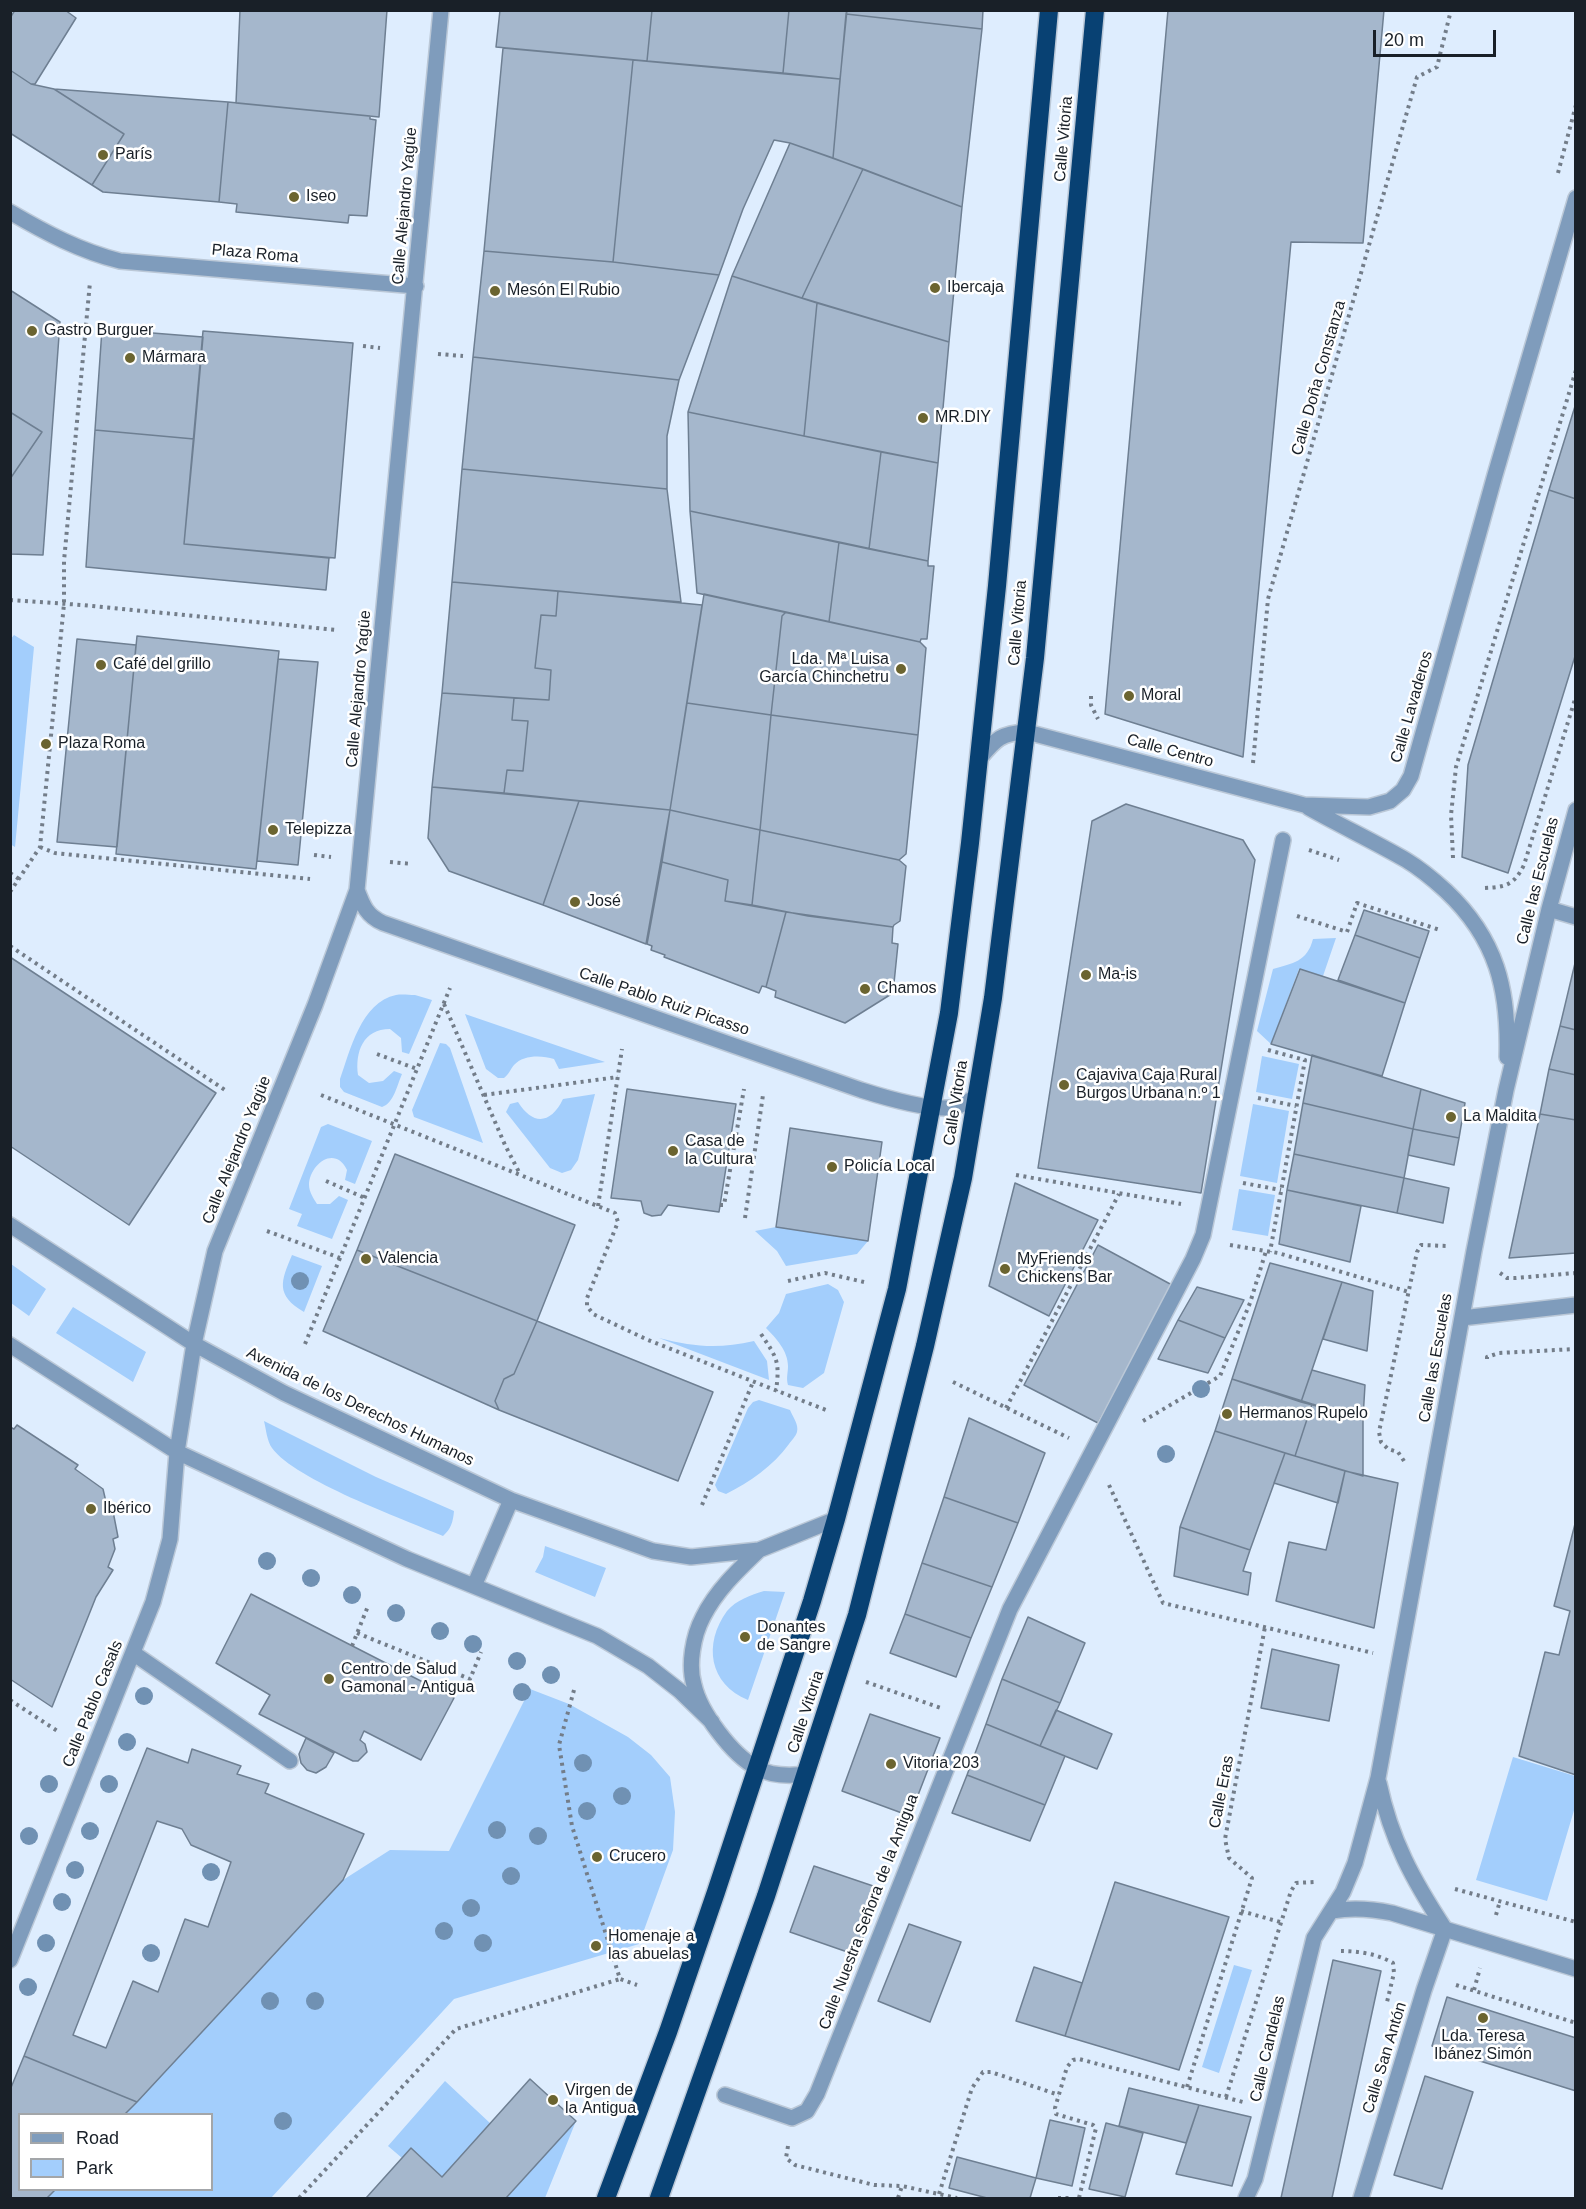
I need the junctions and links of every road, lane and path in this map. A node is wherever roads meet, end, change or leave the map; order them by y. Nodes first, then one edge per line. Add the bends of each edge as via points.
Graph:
1 (441, 10) edge
2 (1049, 10) edge
3 (1095, 10) edge
4 (1451, 10) edge
5 (1575, 105) edge
6 (1557, 178) dead end
7 (1575, 198) edge
8 (10, 212) edge
9 (92, 254) junction
10 (416, 286) junction
11 (1575, 370) edge
12 (10, 600) edge
13 (64, 604) junction
14 (337, 630) dead end
15 (1091, 696) dead end
16 (1575, 696) edge
17 (1099, 721) dead end
18 (1026, 732) junction
19 (980, 758) junction
20 (1253, 768) dead end
21 (1304, 805) junction
22 (1575, 810) edge
23 (1283, 840) joint
24 (40, 847) junction
25 (1344, 861) dead end
26 (1454, 862) dead end
27 (10, 873) edge
28 (19, 879) junction
29 (310, 879) dead end
30 (1483, 888) dead end
31 (357, 890) junction
32 (10, 892) edge
33 (1549, 909) junction
34 (1575, 917) edge
35 (1319, 924) dead end
36 (1444, 931) dead end
37 (10, 946) edge
38 (450, 988) dead end
39 (444, 1003) junction
40 (1241, 1044) junction
41 (622, 1049) dead end
42 (377, 1054) dead end
43 (417, 1069) junction
44 (618, 1077) junction
45 (744, 1089) dead end
46 (1506, 1090) junction
47 (228, 1092) dead end
48 (1232, 1092) junction
49 (321, 1095) dead end
50 (484, 1095) junction
51 (763, 1095) dead end
52 (977, 1096) junction
53 (1296, 1106) junction
54 (932, 1107) junction
55 (395, 1125) junction
56 (520, 1174) junction
57 (1016, 1175) dead end
58 (1214, 1177) junction
59 (326, 1181) dead end
60 (1281, 1190) junction
61 (1119, 1194) junction
62 (365, 1198) junction
63 (720, 1205) dead end
64 (598, 1206) junction
65 (1208, 1208) junction
66 (745, 1218) dead end
67 (10, 1225) edge
68 (267, 1231) dead end
69 (1450, 1235) dead end
70 (1201, 1240) junction
71 (1268, 1251) junction
72 (340, 1258) junction
73 (1499, 1270) dead end
74 (1575, 1273) edge
75 (788, 1281) dead end
76 (864, 1282) dead end
77 (1409, 1292) junction
78 (1575, 1305) edge
79 (1462, 1318) junction
80 (761, 1334) dead end
81 (194, 1344) junction
82 (305, 1344) dead end
83 (10, 1345) edge
84 (1575, 1349) edge
85 (1485, 1368) dead end
86 (753, 1382) junction
87 (953, 1382) dead end
88 (776, 1391) junction
89 (1006, 1408) junction
90 (826, 1410) dead end
91 (1142, 1422) dead end
92 (1093, 1450) junction
93 (177, 1452) junction
94 (1406, 1466) dead end
95 (511, 1500) junction
96 (702, 1504) dead end
97 (836, 1519) junction
98 (759, 1550) junction
99 (474, 1586) junction
100 (368, 1606) dead end
101 (1265, 1627) junction
102 (357, 1633) junction
103 (352, 1646) dead end
104 (481, 1652) dead end
105 (133, 1653) junction
106 (1375, 1653) dead end
107 (865, 1682) dead end
108 (574, 1690) dead end
109 (10, 1700) edge
110 (966, 1716) junction
111 (712, 1722) junction
112 (59, 1732) dead end
113 (290, 1761) dead end
114 (757, 1769) junction
115 (807, 1774) junction
116 (1378, 1778) junction
117 (1296, 1883) dead end
118 (1454, 1889) dead end
119 (1241, 1911) junction
120 (1333, 1911) junction
121 (1280, 1922) junction
122 (1575, 1922) edge
123 (1445, 1929) junction
124 (1335, 1951) dead end
125 (10, 1960) edge
126 (1575, 1970) edge
127 (620, 1979) junction
128 (638, 1985) dead end
129 (1474, 1990) dead end
130 (1386, 2004) dead end
131 (1575, 2023) edge
132 (1187, 2087) junction
133 (725, 2094) dead end
134 (1059, 2095) junction
135 (1226, 2097) junction
136 (1246, 2102) dead end
137 (792, 2118) junction
138 (902, 2186) junction
139 (306, 2192) junction
140 (939, 2194) junction
141 (607, 2197) edge
142 (298, 2199) edge
143 (304, 2199) edge
144 (659, 2199) edge
145 (898, 2199) edge
146 (957, 2199) edge
147 (1058, 2199) edge
148 (1072, 2199) edge
149 (1079, 2199) edge
150 (1246, 2199) edge
151 (1361, 2199) edge

1 - 10 street, Calle Alejandro Yagüe
2 - 19 highway, Calle Vitoria
3 - 18 highway, Calle Vitoria
4 - 20 path, Calle Doña Constanza via 1437,67 1417,77 1268,599
5 - 6 path
7 - 21 street, Calle Lavaderos via 1411,776 1390,801 1369,807
8 - 9 street, Plaza Roma
9 - 10 street, Plaza Roma via 120,261
9 - 13 path via 64,561
10 - 31 street, Calle Alejandro Yagüe
11 - 26 path via 1456,767 1450,815
12 - 13 path
13 - 14 path
13 - 24 path
15 - 17 path
16 - 30 path via 1524,865 1518,877 1504,887
18 - 19 street via 1008,733 993,742
18 - 21 street, Calle Centro
18 - 52 highway, Calle Vitoria
19 - 54 highway, Calle Vitoria via 949,1013
21 - 46 street via 1407,860 1458,903 1481,932 1499,971 1504,995 1508,1024
22 - 33 street, Calle las Escuelas
23 - 25 path
23 - 40 street, Calle Nuestra Señora de la Antigua
24 - 28 path
24 - 29 path via 55,853
27 - 28 path
28 - 32 path
31 - 54 street, Calle Pablo Ruiz Picasso via 366,911 383,923 861,1090
31 - 81 street, Calle Alejandro Yagüe via 315,1005 215,1251
33 - 34 street
33 - 46 street, Calle las Escuelas
35 - 36 path via 1347,932 1357,903
37 - 47 path
38 - 39 path
39 - 43 path
39 - 50 path
40 - 48 street, Calle Nuestra Señora de la Antigua
40 - 53 path via 1305,1060
41 - 44 path
42 - 43 path
43 - 55 path
44 - 50 path
44 - 64 path
45 - 63 path via 724,1206
46 - 79 street, Calle las Escuelas
48 - 53 path
48 - 58 street, Calle Nuestra Señora de la Antigua
49 - 55 path
50 - 56 path
51 - 66 path
52 - 54 street, Calle Pablo Ruiz Picasso via 956,1107
52 - 115 highway, Calle Vitoria via 963,1178 900,1447 857,1615
53 - 60 path
54 - 97 highway, Calle Vitoria via 897,1289
55 - 56 path
55 - 62 path
56 - 64 path
57 - 61 path
58 - 60 path
58 - 65 street, Calle Nuestra Señora de la Antigua
59 - 62 path
60 - 71 path
61 - 65 path
61 - 89 path
62 - 72 path
64 - 86 path via 615,1213 618,1222 587,1298 593,1314
65 - 70 street, Calle Nuestra Señora de la Antigua
67 - 81 street, Avenida de los Derechos Humanos
68 - 72 path
69 - 77 path via 1448,1246 1421,1245
70 - 71 path
70 - 92 street, Calle Nuestra Señora de la Antigua
71 - 77 path
71 - 91 path via 1220,1376
72 - 82 path
73 - 74 path via 1507,1278
75 - 76 path via 825,1273
77 - 94 path via 1379,1432 1381,1442 1398,1452
78 - 79 street
79 - 116 street, Calle las Escuelas
80 - 88 path via 779,1369
81 - 93 street
81 - 95 street, Avenida de los Derechos Humanos via 284,1393
83 - 93 street, Avenida de los Derechos Humanos
84 - 85 path via 1493,1354 1487,1357
86 - 88 path
86 - 96 path
87 - 89 path
88 - 90 path
89 - 92 path
92 - 101 path via 1163,1603
92 - 110 street, Calle Nuestra Señora de la Antigua via 1010,1609
93 - 99 street, Avenida de los Derechos Humanos via 406,1559
93 - 105 street, Calle Pablo Casals via 172,1523 164,1565
95 - 98 street, Avenida de los Derechos Humanos via 653,1551 691,1557
95 - 99 street
97 - 98 street, Avenida de los Derechos Humanos
97 - 114 highway, Calle Vitoria
98 - 111 street, Avenida de los Derechos Humanos via 725,1582 702,1618 695,1642 691,1667 694,1687
99 - 111 street, Avenida de los Derechos Humanos via 597,1636 681,1691
100 - 102 path
101 - 106 path
101 - 119 path, Calle Eras via 1226,1839 1229,1858 1252,1878
102 - 103 path
102 - 104 path via 470,1679
105 - 113 street
105 - 125 street, Calle Pablo Casals
107 - 110 path
108 - 127 path via 559,1745 572,1826
109 - 112 path
110 - 137 street, Calle Nuestra Señora de la Antigua via 817,2094 807,2111
111 - 114 street, Avenida de los Derechos Humanos via 724,1741
114 - 115 street via 789,1776
114 - 141 highway, Calle Vitoria via 672,2021
115 - 144 highway, Calle Vitoria
116 - 120 street, Calle las Escuelas via 1355,1863
116 - 123 street via 1395,1840
117 - 121 path
118 - 122 path
119 - 121 path
119 - 132 path
120 - 123 street via 1370,1909
120 - 150 street, Calle Candelas via 1314,1938 1255,2179
121 - 135 path
123 - 126 street
123 - 151 street, Calle San Antón
124 - 130 path via 1353,1951 1393,1963
127 - 128 path
127 - 139 path via 456,2029
129 - 131 path
132 - 134 path via 1072,2060
132 - 135 path
133 - 137 street
134 - 140 path via 983,2072 972,2088
134 - 149 path via 1056,2114 1096,2128
135 - 136 path
137 - 138 path via 786,2158 795,2165 873,2185
138 - 140 path
138 - 145 path
139 - 142 path
139 - 143 path
140 - 146 path
147 - 148 path

